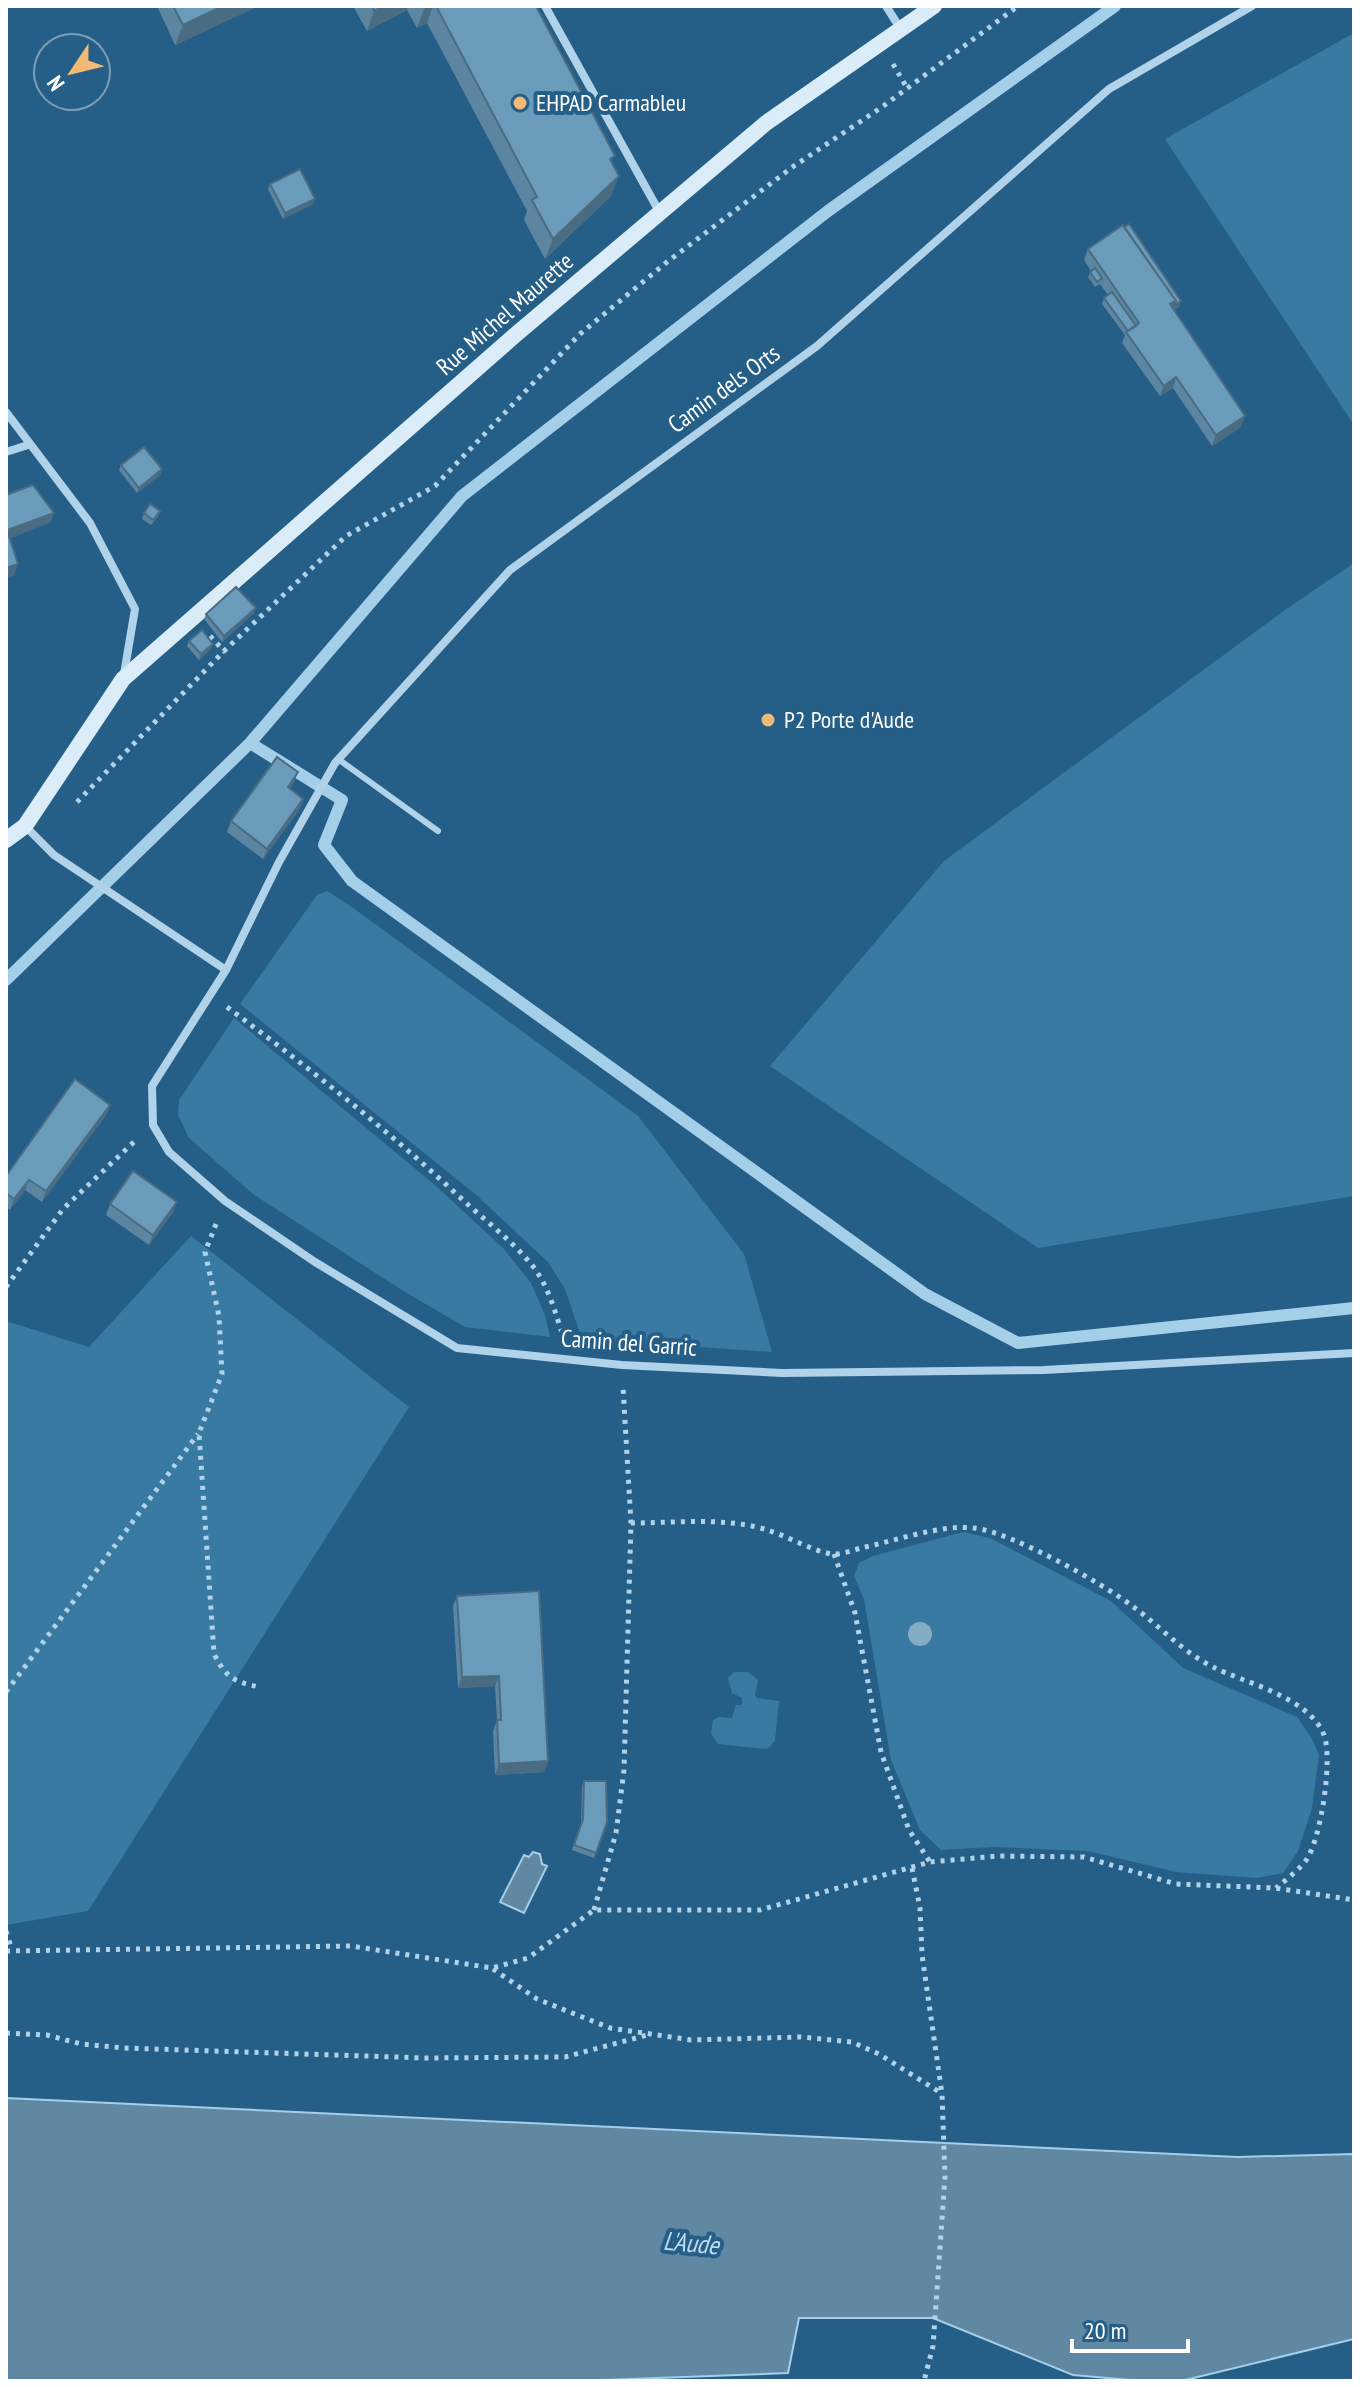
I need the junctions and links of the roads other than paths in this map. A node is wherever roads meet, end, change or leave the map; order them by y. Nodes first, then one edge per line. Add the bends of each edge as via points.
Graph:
1 (545, 6) edge
2 (886, 6) edge
3 (934, 6) edge
4 (1252, 6) edge
5 (900, 28) junction
6 (660, 213) junction
7 (6, 412) edge
8 (28, 445) junction
9 (6, 452) edge
10 (123, 679) junction
11 (336, 761) junction
12 (25, 826) junction
13 (438, 831) dead end
14 (6, 840) edge
15 (226, 970) junction
16 (1354, 1353) edge

1 - 6 street
2 - 5 street
3 - 5 main road, Rue Michel Maurette
4 - 11 street, Camin dels Orts via 1109,89 817,346 510,570
5 - 6 main road, Rue Michel Maurette via 766,123
6 - 10 main road, Rue Michel Maurette
7 - 8 street
8 - 9 street
8 - 10 street via 90,523 135,609
10 - 12 main road, Rue Michel Maurette
11 - 13 lane
11 - 15 street, Camin dels Orts
12 - 14 main road, Rue Michel Maurette
12 - 15 street via 54,855
15 - 16 street, Camin del Garric via 152,1086 153,1125 169,1152 225,1201 457,1348 622,1365 782,1373 1044,1370

